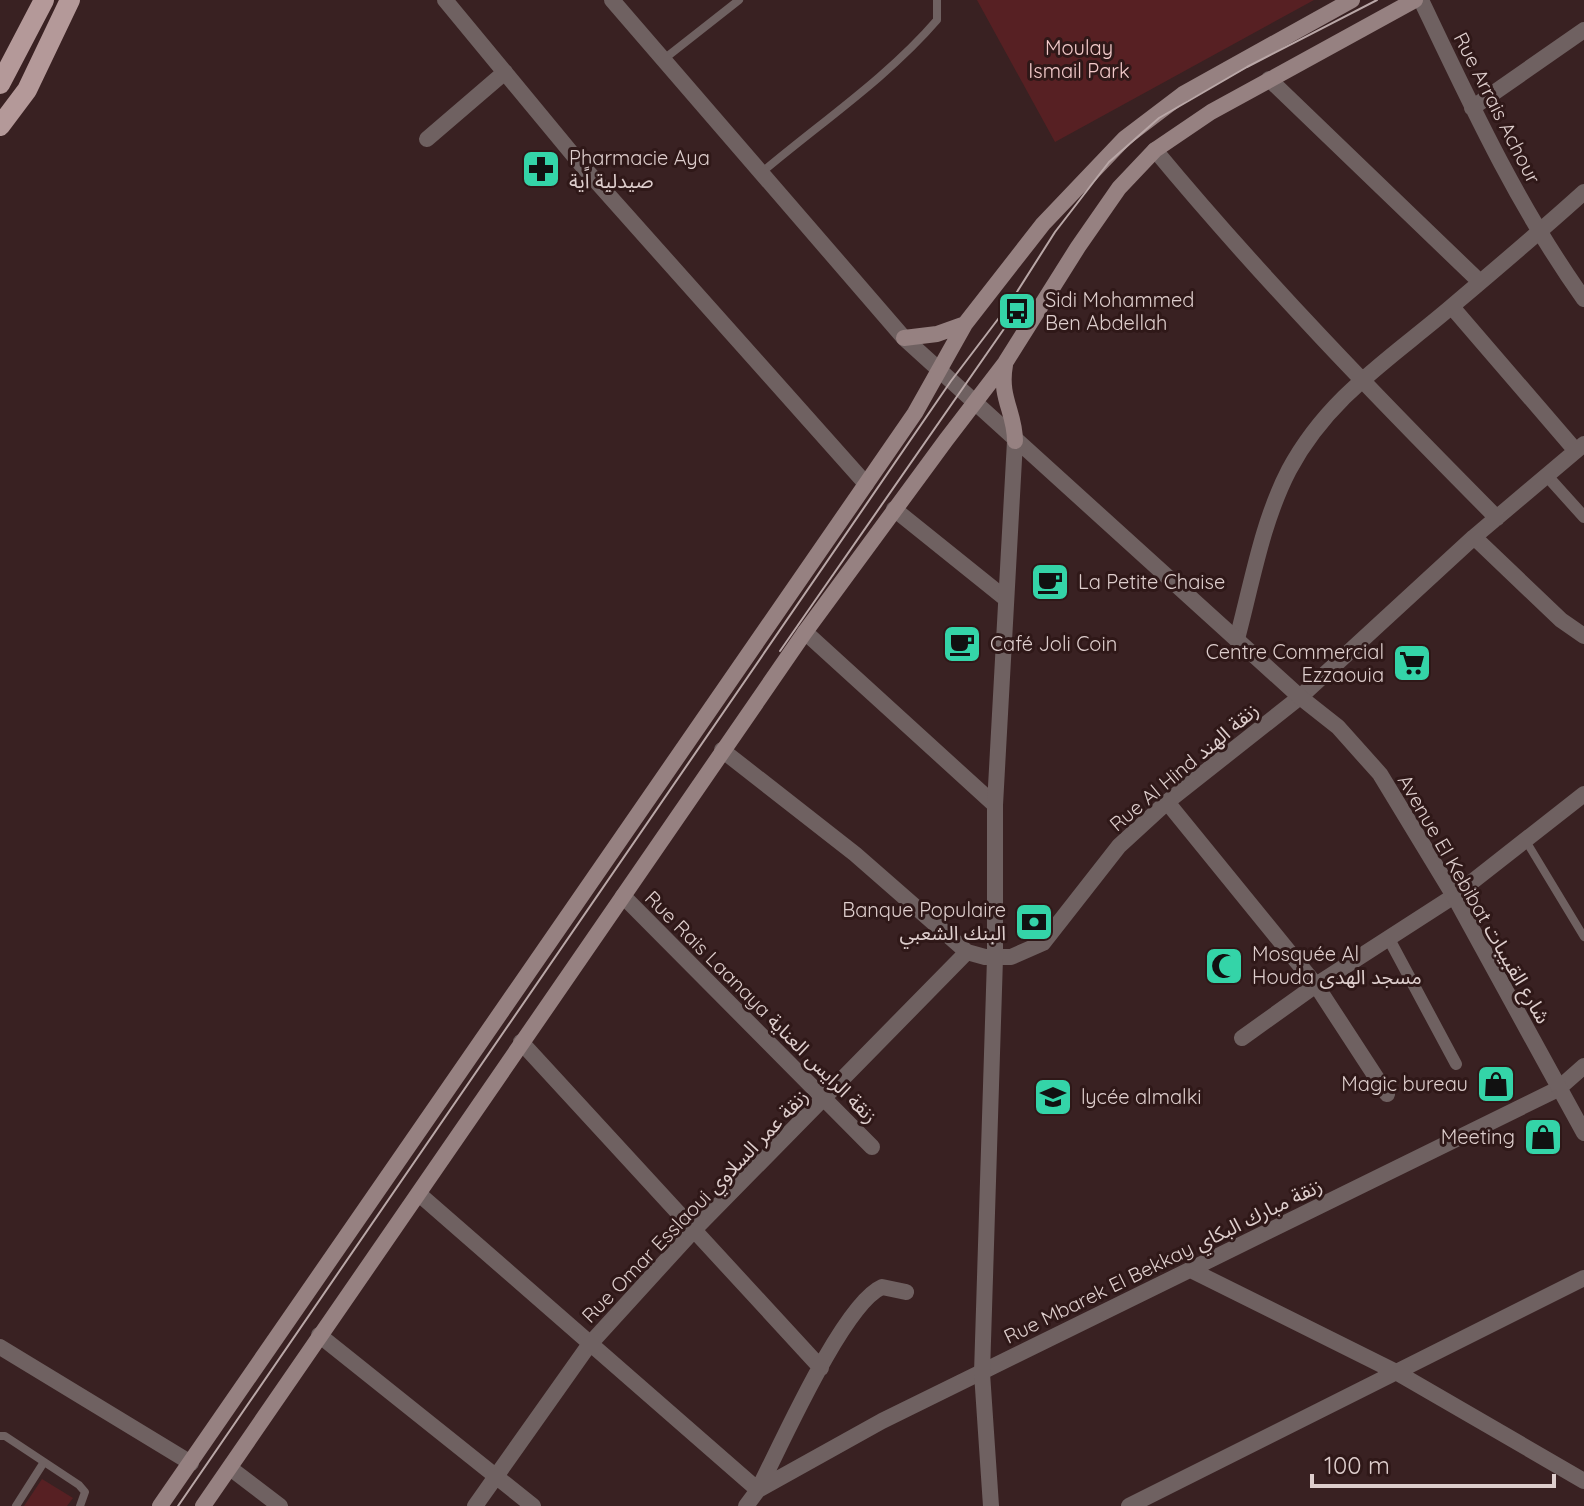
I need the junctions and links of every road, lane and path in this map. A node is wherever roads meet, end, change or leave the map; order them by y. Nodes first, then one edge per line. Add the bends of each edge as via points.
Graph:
1 (44, 0) edge
2 (70, 0) edge
3 (445, 0) edge
4 (612, 0) edge
5 (937, 0) edge
6 (1352, 0) edge
7 (1415, 0) edge
8 (1421, 0) edge
9 (733, 2) edge
10 (1584, 30) edge
11 (663, 60) junction
12 (505, 72) junction
13 (1269, 79) junction
14 (0, 84) edge
15 (1472, 108) junction
16 (0, 126) edge
17 (427, 139) dead end
18 (1155, 150) junction
19 (761, 173) junction
20 (1584, 192) edge
21 (1539, 233) junction
22 (1479, 281) junction
23 (1584, 299) edge
24 (1452, 307) junction
25 (965, 324) junction
26 (904, 338) junction
27 (1005, 363) junction
28 (945, 375) junction
29 (1360, 380) junction
30 (974, 403) junction
31 (1015, 441) junction
32 (1580, 448) edge
33 (1548, 477) junction
34 (866, 484) junction
35 (894, 509) junction
36 (1584, 517) edge
37 (1497, 518) junction
38 (1474, 537) junction
39 (1006, 599) junction
40 (805, 632) junction
41 (1584, 636) edge
42 (1237, 639) junction
43 (1300, 697) junction
44 (722, 750) junction
45 (1584, 794) edge
46 (1167, 802) junction
47 (995, 805) junction
48 (1526, 841) junction
49 (623, 896) junction
50 (1454, 896) junction
51 (1584, 937) edge
52 (1389, 939) junction
53 (967, 952) junction
54 (995, 958) junction
55 (1316, 985) junction
56 (1242, 1038) dead end
57 (521, 1042) junction
58 (1456, 1064) dead end
59 (1584, 1066) edge
60 (1558, 1089) junction
61 (1387, 1094) dead end
62 (825, 1100) junction
63 (1584, 1133) edge
64 (872, 1147) dead end
65 (419, 1194) junction
66 (693, 1231) junction
67 (1191, 1270) junction
68 (1584, 1278) edge
69 (906, 1292) dead end
70 (319, 1335) junction
71 (589, 1345) junction
72 (0, 1347) edge
73 (821, 1368) junction
74 (1396, 1372) junction
75 (982, 1373) junction
76 (0, 1436) edge
77 (44, 1462) junction
78 (191, 1463) junction
79 (230, 1468) junction
80 (496, 1476) junction
81 (1584, 1481) edge
82 (758, 1490) junction
83 (16, 1506) edge
84 (80, 1506) edge
85 (160, 1506) edge
86 (203, 1506) edge
87 (280, 1506) edge
88 (475, 1506) edge
89 (533, 1506) edge
90 (746, 1506) edge
91 (991, 1506) edge
92 (1129, 1506) edge

1 - 14 main road
2 - 16 main road via 27,90
3 - 12 street
4 - 11 street, Avenue El Kebibat شارع القبيبات
5 - 19 lane via 937,20 926,33
6 - 25 main road via 1183,94 1143,122 1043,224
7 - 13 main road
8 - 15 street, Rue Arrais Achour
9 - 11 lane
10 - 15 street
11 - 19 street, Avenue El Kebibat شارع القبيبات
12 - 17 street
12 - 34 street
13 - 18 main road
13 - 22 street
15 - 21 street, Rue Arrais Achour
18 - 27 main road via 1108,202
18 - 29 street
19 - 26 street, Avenue El Kebibat شارع القبيبات
20 - 21 street
21 - 22 street
21 - 23 street, Rue Arrais Achour
22 - 24 street
24 - 29 street
24 - 32 street
25 - 26 main road
25 - 28 main road
26 - 28 street, Avenue El Kebibat شارع القبيبات
27 - 30 main road
27 - 31 main road via 1004,398
28 - 30 street, Avenue El Kebibat شارع القبيبات
28 - 34 main road
29 - 37 street
29 - 42 street via 1328,412 1288,472
30 - 31 street, Avenue El Kebibat شارع القبيبات
30 - 35 main road
31 - 39 street
31 - 42 street, Avenue El Kebibat شارع القبيبات
32 - 33 street, Rue Al Hind زنقة الهند
33 - 36 street
33 - 37 street, Rue Al Hind زنقة الهند
34 - 78 main road
35 - 39 street
35 - 40 main road
37 - 38 street, Rue Al Hind زنقة الهند
38 - 41 street
38 - 43 street, Rue Al Hind زنقة الهند
39 - 47 street
40 - 44 main road
40 - 47 street
42 - 43 street, Avenue El Kebibat شارع القبيبات
43 - 46 street, Rue Al Hind زنقة الهند
43 - 50 street, Avenue El Kebibat شارع القبيبات via 1338,727 1380,774
44 - 49 main road
44 - 53 street via 855,854
45 - 48 street
46 - 54 street, Rue Al Hind زنقة الهند via 1119,846 1043,943 1025,953
46 - 55 street
47 - 54 street
48 - 50 street
48 - 51 lane
49 - 57 main road
49 - 62 street, Rue Rais Laanaya زنقة الرايس العناية
50 - 52 street
50 - 60 street, Avenue El Kebibat شارع القبيبات
52 - 55 street
52 - 58 street
53 - 54 street
53 - 62 street, Rue Omar Esslaoui زنقة عمر السلاوي
54 - 75 street
55 - 56 street
55 - 61 street
57 - 65 main road
57 - 66 street
59 - 60 street, Rue Mbarek El Bekkay زنقة مبارك البكاي
60 - 63 street, Avenue El Kebibat شارع القبيبات
60 - 67 street, Rue Mbarek El Bekkay زنقة مبارك البكاي
62 - 64 street, Rue Rais Laanaya زنقة الرايس العناية
62 - 66 street, Rue Omar Esslaoui زنقة عمر السلاوي
65 - 70 main road
65 - 71 street
66 - 71 street, Rue Omar Esslaoui زنقة عمر السلاوي
66 - 73 street
67 - 74 street
67 - 75 street, Rue Mbarek El Bekkay زنقة مبارك البكاي
68 - 74 street
69 - 73 street via 882,1287 864,1298
70 - 79 main road
70 - 80 street
71 - 80 street, Rue Omar Esslaoui زنقة عمر السلاوي
71 - 82 street
72 - 78 street
73 - 82 street
74 - 81 street
74 - 92 street
75 - 82 street, Rue Mbarek El Bekkay زنقة مبارك البكاي
75 - 91 street
76 - 77 lane
77 - 83 lane
77 - 84 lane via 85,1492
78 - 85 main road
79 - 86 main road
79 - 87 street
80 - 88 street, Rue Omar Esslaoui زنقة عمر السلاوي
80 - 89 street
82 - 90 street

